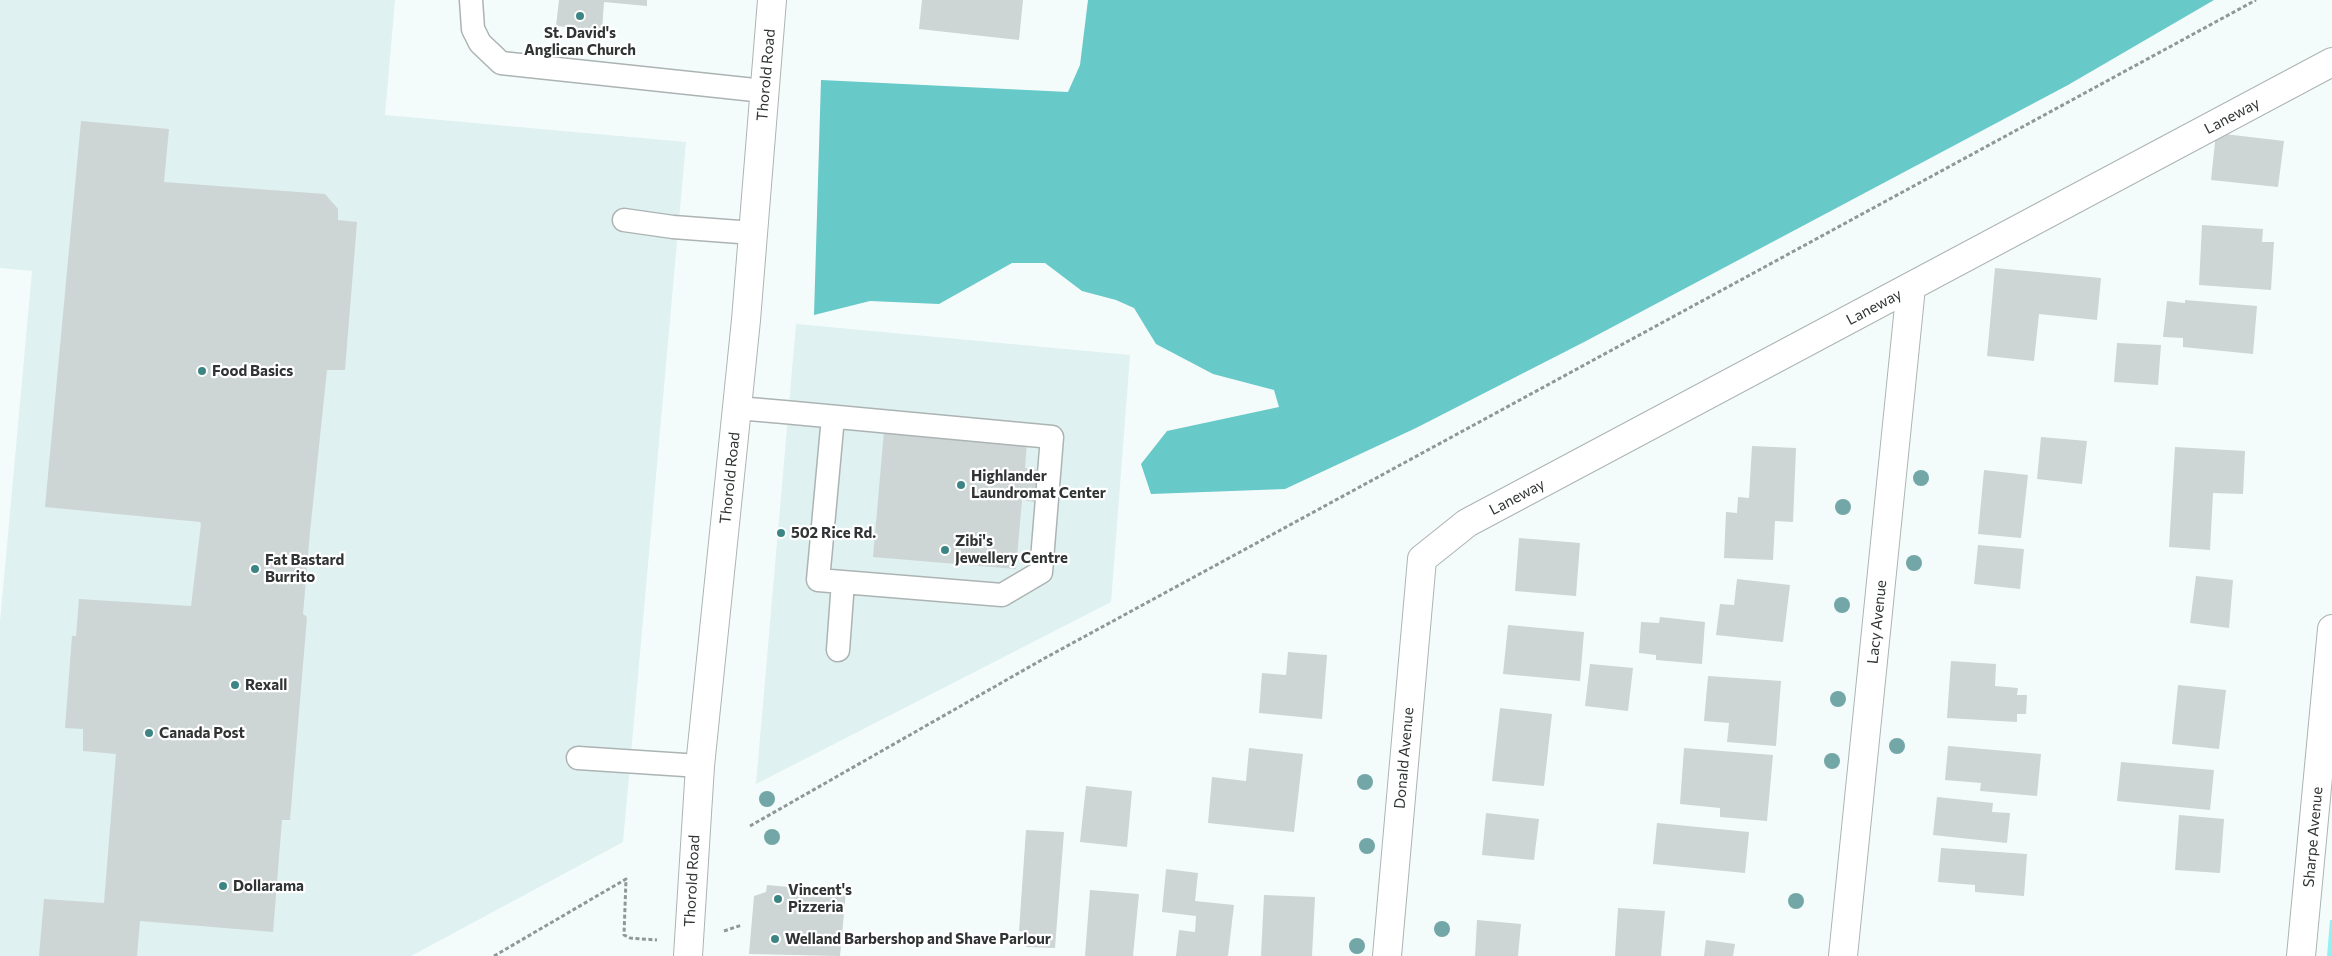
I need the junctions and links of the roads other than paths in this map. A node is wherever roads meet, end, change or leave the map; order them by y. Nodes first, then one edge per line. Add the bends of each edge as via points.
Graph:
1 (471, 0) edge
2 (772, 0) edge
3 (2332, 62) edge
4 (764, 92) junction
5 (624, 220) dead end
6 (753, 233) junction
7 (1910, 287) junction
8 (737, 408) junction
9 (833, 417) junction
10 (1422, 560) joint
11 (843, 582) junction
12 (2332, 629) edge
13 (838, 650) dead end
14 (578, 758) dead end
15 (700, 766) junction
16 (688, 949) edge
17 (1387, 956) edge
18 (1843, 956) edge
19 (2301, 956) edge

1 - 4 lane via 472,29 480,43 501,64
2 - 4 street, Thorold Road
3 - 7 street, Laneway
4 - 6 street, Thorold Road
5 - 6 lane
6 - 8 street, Thorold Road
7 - 10 street, Laneway via 1467,523
7 - 18 street, Lacy Avenue
8 - 9 lane
8 - 15 street, Thorold Road
9 - 11 lane via 818,580
9 - 11 lane via 1052,437 1041,572 1002,595
10 - 17 street, Donald Avenue
11 - 13 lane
12 - 19 street, Sharpe Avenue
14 - 15 lane
15 - 16 street, Thorold Road

